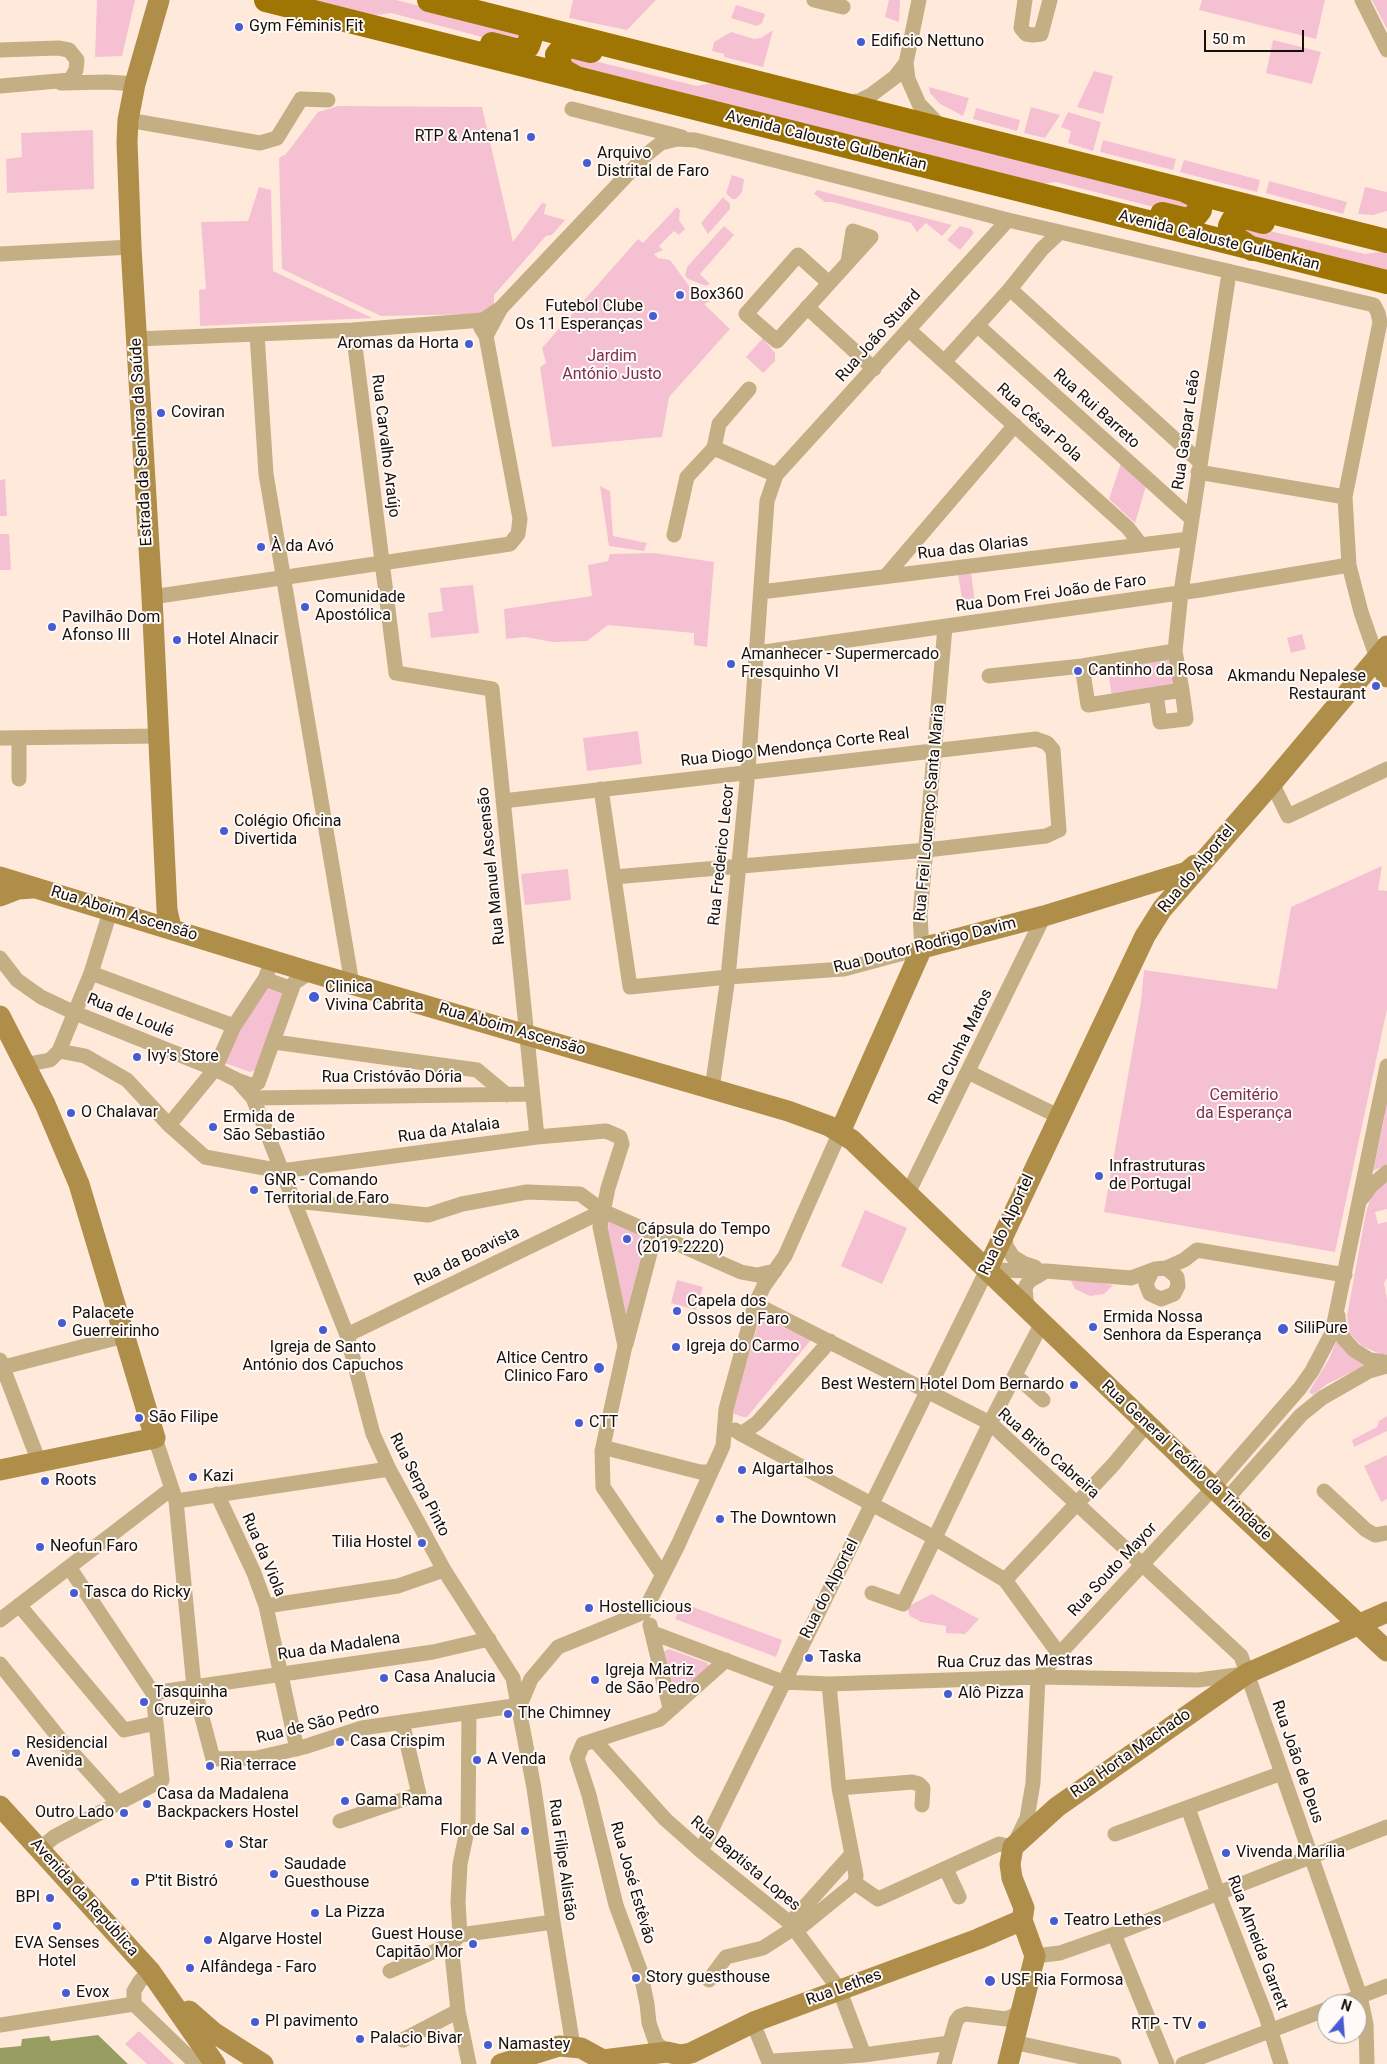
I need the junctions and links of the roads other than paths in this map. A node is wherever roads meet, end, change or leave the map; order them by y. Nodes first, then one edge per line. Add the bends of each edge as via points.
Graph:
1 (159, 0) edge
2 (266, 0) edge
3 (429, 0) edge
4 (814, 0) edge
5 (919, 0) edge
6 (1026, 0) edge
7 (1050, 0) edge
8 (1362, 0) edge
9 (843, 7) dead end
10 (355, 23) junction
11 (522, 23) junction
12 (0, 50) edge
13 (1387, 50) edge
14 (906, 63) junction
15 (701, 68) junction
16 (578, 79) junction
17 (59, 82) junction
18 (135, 84) junction
19 (1, 86) edge
20 (328, 100) dead end
21 (834, 103) junction
22 (572, 109) dead end
23 (128, 120) junction
24 (639, 126) junction
25 (943, 130) junction
26 (695, 140) junction
27 (646, 155) junction
28 (1184, 190) junction
29 (1046, 197) junction
30 (1008, 220) junction
31 (1060, 232) junction
32 (1387, 242) edge
33 (131, 247) junction
34 (1252, 249) junction
35 (0, 254) edge
36 (848, 262) dead end
37 (1229, 273) junction
38 (1387, 282) edge
39 (829, 283) junction
40 (1010, 289) junction
41 (807, 307) junction
42 (501, 308) junction
43 (462, 321) junction
44 (977, 325) junction
45 (353, 330) junction
46 (909, 330) junction
47 (257, 334) junction
48 (486, 336) junction
49 (136, 339) junction
50 (944, 361) junction
51 (874, 369) junction
52 (749, 389) dead end
53 (1015, 425) junction
54 (714, 448) junction
55 (1199, 467) junction
56 (776, 475) junction
57 (1346, 497) junction
58 (1192, 519) junction
59 (674, 535) dead end
60 (1188, 539) junction
61 (1141, 545) junction
62 (382, 563) junction
63 (1349, 565) junction
64 (282, 576) junction
65 (886, 577) junction
66 (761, 592) junction
67 (1181, 592) junction
68 (152, 597) junction
69 (945, 626) junction
70 (1175, 650) junction
71 (757, 652) junction
72 (1382, 652) edge
73 (1082, 666) junction
74 (396, 673) joint
75 (988, 676) dead end
76 (1387, 677) edge
77 (1182, 690) junction
78 (1156, 694) junction
79 (159, 736) junction
80 (0, 738) edge
81 (19, 738) junction
82 (935, 750) junction
83 (1387, 769) edge
84 (748, 771) junction
85 (19, 779) dead end
86 (1272, 784) junction
87 (601, 789) junction
88 (503, 800) junction
89 (926, 850) junction
90 (1207, 856) junction
91 (738, 866) junction
92 (0, 877) edge
93 (614, 877) junction
94 (1142, 885) junction
95 (37, 887) junction
96 (168, 888) junction
97 (0, 896) edge
98 (1162, 908) junction
99 (111, 910) junction
100 (1044, 916) junction
101 (138, 918) junction
102 (171, 928) junction
103 (922, 948) junction
104 (0, 958) edge
105 (269, 969) junction
106 (310, 972) junction
107 (91, 973) junction
108 (728, 977) junction
109 (352, 984) junction
110 (292, 989) junction
111 (74, 1013) junction
112 (0, 1016) edge
113 (234, 1026) junction
114 (526, 1035) junction
115 (274, 1042) junction
116 (59, 1051) junction
117 (23, 1064) junction
118 (1387, 1066) edge
119 (215, 1068) junction
120 (968, 1072) junction
121 (263, 1075) junction
122 (237, 1080) junction
123 (712, 1089) junction
124 (507, 1094) junction
125 (532, 1094) junction
126 (269, 1096) junction
127 (253, 1098) junction
128 (1058, 1116) junction
129 (169, 1125) junction
130 (840, 1132) junction
131 (537, 1137) junction
132 (281, 1170) junction
133 (1387, 1172) edge
134 (908, 1193) junction
135 (294, 1201) junction
136 (1360, 1202) junction
137 (603, 1211) junction
138 (1005, 1230) junction
139 (655, 1234) junction
140 (1184, 1260) junction
141 (987, 1270) junction
142 (1159, 1270) junction
143 (775, 1271) junction
144 (1046, 1271) junction
145 (741, 1272) junction
146 (1345, 1275) junction
147 (1130, 1278) junction
148 (1178, 1286) junction
149 (1153, 1296) junction
150 (755, 1304) junction
151 (1338, 1312) junction
152 (1035, 1316) junction
153 (347, 1335) junction
154 (124, 1336) junction
155 (830, 1340) junction
156 (625, 1346) junction
157 (1387, 1364) edge
158 (1, 1365) edge
159 (1015, 1375) junction
160 (928, 1391) junction
161 (1043, 1400) dead end
162 (725, 1420) junction
163 (990, 1423) junction
164 (1147, 1424) junction
165 (741, 1434) junction
166 (155, 1438) junction
167 (602, 1451) junction
168 (39, 1462) junction
169 (388, 1468) junction
170 (0, 1470) edge
171 (711, 1472) junction
172 (1324, 1491) dead end
173 (217, 1494) junction
174 (1220, 1494) junction
175 (174, 1495) junction
176 (1078, 1503) junction
177 (872, 1506) junction
178 (1387, 1533) edge
179 (933, 1537) junction
180 (1143, 1564) junction
181 (69, 1567) junction
182 (444, 1570) junction
183 (662, 1574) junction
184 (1005, 1580) junction
185 (872, 1593) dead end
186 (19, 1605) junction
187 (266, 1606) junction
188 (644, 1612) junction
189 (1387, 1612) edge
190 (0, 1620) edge
191 (1360, 1624) junction
192 (653, 1633) junction
193 (489, 1639) junction
194 (1387, 1651) edge
195 (1059, 1654) junction
196 (726, 1660) junction
197 (0, 1664) edge
198 (280, 1673) junction
199 (1248, 1673) junction
200 (1038, 1677) junction
201 (513, 1678) joint
202 (1198, 1680) junction
203 (783, 1682) junction
204 (829, 1684) junction
205 (194, 1687) junction
206 (152, 1693) junction
207 (1204, 1703) junction
208 (520, 1705) junction
209 (670, 1708) junction
210 (469, 1712) junction
211 (402, 1722) junction
212 (156, 1723) junction
213 (595, 1741) junction
214 (298, 1749) junction
215 (1282, 1773) junction
216 (839, 1788) junction
217 (1031, 1800) junction
218 (117, 1802) junction
219 (922, 1804) dead end
220 (0, 1806) edge
221 (1057, 1806) junction
222 (1188, 1808) junction
223 (340, 1821) dead end
224 (1387, 1827) edge
225 (1115, 1834) dead end
226 (1013, 1847) junction
227 (40, 1849) junction
228 (701, 1851) junction
229 (852, 1855) junction
230 (1310, 1856) junction
231 (946, 1869) junction
232 (855, 1882) junction
233 (1218, 1892) junction
234 (959, 1897) dead end
235 (1022, 1920) junction
236 (553, 1922) junction
237 (793, 1927) junction
238 (1114, 1934) junction
239 (456, 1939) junction
240 (1035, 1956) junction
241 (150, 1971) junction
242 (390, 1971) dead end
243 (709, 1980) dead end
244 (1387, 1986) edge
245 (839, 1989) junction
246 (166, 1991) junction
247 (1359, 1994) edge
248 (1365, 1994) edge
249 (134, 2004) junction
250 (458, 2011) junction
251 (1019, 2013) junction
252 (1317, 2013) edge
253 (753, 2023) junction
254 (0, 2025) edge
255 (1272, 2031) junction
256 (403, 2040) dead end
257 (1013, 2042) junction
258 (949, 2043) junction
259 (1366, 2044) edge
260 (573, 2046) junction
261 (667, 2052) junction
262 (864, 2055) junction
263 (514, 2062) edge
264 (196, 2064) edge
265 (215, 2064) edge
266 (263, 2064) edge
267 (469, 2064) edge
268 (944, 2064) edge
269 (1008, 2064) edge
270 (1114, 2064) edge
271 (1167, 2064) edge
272 (1183, 2064) edge
273 (1281, 2064) edge
274 (1367, 2064) edge

1 - 18 street, Estrada da Senhora da Saúde
2 - 10 main road, Avenida Calouste Gulbenkian
3 - 11 main road
4 - 9 street
5 - 14 street
6 - 7 street via 1021,28 1026,34 1034,35 1041,34
8 - 13 street
10 - 11 main road via 399,21 519,51 528,46 532,34 530,28
10 - 16 main road, Avenida Calouste Gulbenkian
11 - 15 main road
12 - 17 street via 69,50 77,60 76,70 70,80
14 - 21 street via 895,77 872,95 859,101
14 - 25 street via 912,91 919,104
15 - 16 main road via 680,74 571,46 562,49 557,55 558,63 562,70
15 - 21 main road
16 - 29 main road, Avenida Calouste Gulbenkian
17 - 18 street
17 - 19 street
18 - 23 street, Estrada da Senhora da Saúde
20 - 23 street via 302,99 277,138 260,144
21 - 25 main road
22 - 24 street
23 - 33 street, Estrada da Senhora da Saúde
24 - 26 street
24 - 27 street via 649,135 652,145
25 - 28 main road
26 - 27 street via 676,139 661,143
26 - 30 street
27 - 42 street
28 - 29 main road via 1198,197 1200,204 1196,215 1188,220 1073,192
28 - 32 main road
29 - 34 main road, Avenida Calouste Gulbenkian
30 - 31 street
30 - 46 street, Rua João Stuard
31 - 37 street
31 - 40 street
32 - 34 main road via 1360,246 1241,216 1230,226 1232,232
33 - 35 street
33 - 49 street, Estrada da Senhora da Saúde
34 - 38 main road, Avenida Calouste Gulbenkian
36 - 39 street
37 - 55 street, Rua Gaspar Leão
37 - 57 street via 1374,305 1380,322
39 - 41 street
39 - 41 street via 798,255 746,314 777,341
40 - 44 street
40 - 55 street
41 - 51 street
42 - 43 street via 482,320
42 - 48 street
43 - 45 street
43 - 48 street via 479,325
44 - 50 street
44 - 58 street, Rua Rui Barreto
45 - 47 street
45 - 62 street, Rua Carvalho Araújo
46 - 50 street, Rua César Pola
46 - 51 street, Rua João Stuard
47 - 49 street
47 - 64 street via 266,474
48 - 62 street via 520,519 518,534 510,544
49 - 68 street, Estrada da Senhora da Saúde
50 - 53 street, Rua César Pola
51 - 56 street, Rua João Stuard
52 - 54 street via 719,424
53 - 61 street, Rua César Pola via 1128,528
53 - 65 street
54 - 56 street
54 - 59 street via 686,477
55 - 57 street
55 - 58 street, Rua Gaspar Leão
56 - 66 street, Rua Frederico Lecor via 767,501
57 - 63 street
58 - 60 street, Rua Gaspar Leão
60 - 61 street, Rua das Olarias
60 - 67 street, Rua Gaspar Leão
61 - 65 street, Rua das Olarias
62 - 64 street
62 - 74 street, Rua Carvalho Araújo
63 - 67 street, Rua Dom Frei João de Faro
63 - 72 street via 1361,612
64 - 68 street
64 - 109 street
65 - 66 street, Rua das Olarias
66 - 71 street, Rua Frederico Lecor
67 - 69 street, Rua Dom Frei João de Faro
67 - 70 street, Rua Gaspar Leão
68 - 79 street, Estrada da Senhora da Saúde
69 - 71 street, Rua Dom Frei João de Faro
69 - 82 street, Rua Frei Lourenço Santa Maria
70 - 73 street
70 - 77 street, Rua Gaspar Leão
71 - 84 street, Rua Frederico Lecor
72 - 76 street
72 - 86 street, Rua do Alportel
73 - 75 street
73 - 78 street via 1088,705
74 - 88 street, Rua Manuel Ascensão via 492,689
77 - 78 street
77 - 78 street, Rua Gaspar Leão via 1186,719 1160,722
79 - 81 street
79 - 96 street, Estrada da Senhora da Saúde
80 - 81 street
81 - 85 street
82 - 84 street, Rua Diogo Mendonça Corte Real
82 - 89 street, Rua Frei Lourenço Santa Maria
82 - 89 street, Rua Diogo Mendonça Corte Real via 1036,739 1047,743 1053,750 1059,830 1046,836
83 - 86 street via 1288,816
84 - 87 street, Rua Diogo Mendonça Corte Real
84 - 91 street, Rua Frederico Lecor
86 - 90 street, Rua do Alportel
87 - 88 street, Rua Diogo Mendonça Corte Real
87 - 93 street
88 - 114 street, Rua Manuel Ascensão
89 - 91 street
89 - 103 street, Rua Frei Lourenço Santa Maria via 920,916
90 - 94 street, Rua Doutor Rodrigo Davim via 1187,872
90 - 98 street, Rua do Alportel
91 - 93 street
91 - 108 street, Rua Frederico Lecor
92 - 95 street, Rua Aboim Ascensão
93 - 108 street, Rua Doutor Rodrigo Davim via 630,987
94 - 98 street via 1156,892
94 - 100 street, Rua Doutor Rodrigo Davim
95 - 97 street, Rua Aboim Ascensão via 18,889
95 - 99 street, Rua Aboim Ascensão
96 - 101 street via 162,911 156,917
96 - 102 street, Estrada da Senhora da Saúde via 167,910
98 - 128 street, Rua do Alportel via 1145,936
99 - 101 street, Rua Aboim Ascensão
99 - 107 street
100 - 103 street, Rua Doutor Rodrigo Davim
100 - 120 street, Rua Cunha Matos
101 - 102 street, Rua Aboim Ascensão
102 - 105 street, Rua Aboim Ascensão
103 - 108 street, Rua Doutor Rodrigo Davim via 844,969
103 - 130 street, Rua Frei Lourenço Santa Maria
104 - 111 street, Rua de Loulé via 17,980 41,997
105 - 106 street, Rua Aboim Ascensão
105 - 110 street
105 - 113 street
106 - 109 street, Rua Aboim Ascensão
106 - 110 street via 300,977
107 - 111 street
107 - 113 street
108 - 123 street, Rua Frederico Lecor
109 - 114 street, Rua Aboim Ascensão
110 - 115 street
111 - 116 street
111 - 119 street, Rua de Loulé
112 - 117 street
113 - 119 street
114 - 123 street, Rua Aboim Ascensão
114 - 125 street, Rua Manuel Ascensão
115 - 121 street
115 - 124 street via 477,1070
116 - 117 street via 50,1060
116 - 129 street, Rua da Atalaia via 84,1056 127,1080
117 - 154 street via 49,1112 78,1184
118 - 136 street
119 - 122 street, Rua de Loulé
119 - 129 street
120 - 128 street
120 - 134 street, Rua Cunha Matos
121 - 122 street via 258,1083 251,1085
121 - 126 street via 263,1089
122 - 127 street, Rua de Loulé
123 - 130 street, Rua Aboim Ascensão via 788,1111
124 - 125 street, Rua Cristóvão Dória
124 - 126 street, Rua Cristóvão Dória
125 - 131 street, Rua Manuel Ascensão
126 - 127 street, Rua Cristóvão Dória
127 - 132 street, Rua Serpa Pinto
128 - 138 street, Rua do Alportel
129 - 132 street, Rua da Atalaia via 205,1157
130 - 134 street, Rua Aboim Ascensão
130 - 143 street via 785,1256
131 - 132 street, Rua da Atalaia
131 - 137 street, Rua da Atalaia via 606,1131 620,1137 622,1144
132 - 135 street, Rua Serpa Pinto
133 - 136 street via 1370,1186
134 - 141 street, Rua Aboim Ascensão
135 - 137 street via 428,1215 462,1204 527,1192 580,1194
135 - 153 street, Rua Serpa Pinto
136 - 146 street
137 - 139 street
137 - 153 street, Rua da Boavista
137 - 156 street via 600,1227
138 - 141 street, Rua do Alportel
138 - 144 street via 1006,1246 1013,1257
139 - 145 street
139 - 156 street
140 - 142 street
140 - 146 street via 1197,1250
140 - 148 street
141 - 144 street
141 - 152 street, Rua General Teófilo da Trindade
141 - 160 street, Rua do Alportel
142 - 147 street
142 - 148 street via 1177,1278
142 - 149 street via 1146,1284
143 - 145 street via 757,1275
143 - 150 street
144 - 147 street
144 - 152 street via 1029,1281 1025,1288
145 - 150 street via 751,1286
146 - 151 street
147 - 149 street
148 - 149 street via 1168,1298
150 - 155 street, Rua Brito Cabreira
150 - 162 street
151 - 157 street via 1344,1339 1354,1350 1370,1360
151 - 174 street via 1332,1333 1312,1371
152 - 159 street
152 - 164 street, Rua General Teófilo da Trindade
153 - 169 street, Rua Serpa Pinto via 373,1434
154 - 158 street
154 - 166 street
155 - 160 street, Rua Brito Cabreira
155 - 165 street via 757,1423
156 - 167 street
157 - 174 street via 1322,1398
158 - 168 street
159 - 161 street
159 - 163 street
160 - 163 street, Rua Brito Cabreira
160 - 177 street, Rua do Alportel
162 - 165 street
162 - 171 street via 723,1446
163 - 176 street, Rua Brito Cabreira
163 - 179 street
164 - 174 street, Rua General Teófilo da Trindade
164 - 176 street
165 - 177 street
166 - 168 street
166 - 175 street
167 - 171 street via 610,1449
167 - 183 street via 603,1487
168 - 170 street
169 - 173 street
169 - 182 street, Rua Serpa Pinto
171 - 183 street
172 - 178 street via 1366,1530 1375,1535
173 - 175 street
173 - 187 street, Rua da Viola
174 - 180 street, Rua Souto Mayor
174 - 191 street, Rua General Teófilo da Trindade
175 - 181 street
175 - 205 street
176 - 180 street, Rua Brito Cabreira
176 - 184 street
177 - 179 street
177 - 203 street, Rua do Alportel
179 - 184 street
179 - 185 street via 903,1604
180 - 195 street, Rua Souto Mayor
180 - 199 street, Rua Brito Cabreira via 1241,1656
181 - 186 street
181 - 206 street
182 - 187 street via 398,1586
182 - 193 street, Rua Serpa Pinto
183 - 188 street
184 - 195 street
186 - 190 street
186 - 212 street via 124,1730
187 - 198 street, Rua da Viola
188 - 192 street
188 - 208 street via 558,1647 531,1679
189 - 191 street, Rua Horta Machado
191 - 194 street, Rua General Teófilo da Trindade
191 - 199 street, Rua Horta Machado
192 - 196 street, Rua Cruz das Mestras
192 - 209 street
193 - 198 street, Rua da Madalena via 433,1652
193 - 201 street, Rua Serpa Pinto
195 - 200 street, Rua Souto Mayor
196 - 203 street, Rua Cruz das Mestras
196 - 209 street
197 - 218 street via 60,1739
198 - 205 street, Rua da Madalena
198 - 214 street, Rua da Viola
199 - 202 street, Rua Cruz das Mestras
199 - 207 street, Rua Horta Machado
199 - 215 street, Rua João de Deus
200 - 202 street, Rua Cruz das Mestras
200 - 204 street, Rua Cruz das Mestras
200 - 217 street
201 - 208 street, Rua Filipe Alistão
202 - 207 street
203 - 204 street, Rua Cruz das Mestras
203 - 228 street, Rua do Alportel
204 - 216 street
205 - 206 street, Rua da Madalena
205 - 214 street, Rua de São Pedro via 213,1759 257,1758
206 - 212 street
207 - 221 street, Rua Horta Machado
208 - 210 street, Rua de São Pedro
208 - 236 street, Rua Filipe Alistão
209 - 213 street via 660,1719
210 - 211 street, Rua de São Pedro
210 - 239 street via 468,1826 460,1864
211 - 214 street, Rua de São Pedro via 362,1728
211 - 223 street via 419,1794
212 - 218 street via 162,1780
213 - 228 street, Rua Baptista Lopes via 665,1819
213 - 261 street, Rua José Estêvão via 583,1744 577,1758 616,1905 640,1970 649,2024 656,2043
215 - 222 street
215 - 230 street, Rua João de Deus
216 - 219 street via 912,1782 923,1788
216 - 229 street
217 - 221 street via 1046,1810
217 - 226 street
218 - 227 street via 54,1837
220 - 227 street, Avenida da República
221 - 226 street, Rua Horta Machado
222 - 225 street
222 - 233 street, Rua Almeida Garrett
224 - 230 street
226 - 231 street via 999,1844
226 - 235 street via 1010,1864 1024,1908
227 - 241 street, Avenida da República
228 - 237 street, Rua Baptista Lopes
229 - 232 street
229 - 237 street
230 - 233 street
230 - 247 street, Rua João de Deus
231 - 232 street via 878,1899
231 - 234 street
232 - 237 street
233 - 238 street
233 - 255 street, Rua Almeida Garrett
235 - 240 street
235 - 245 street, Rua Lethes
236 - 239 street
236 - 260 street, Rua Filipe Alistão
237 - 243 street via 764,1948 726,1957
237 - 245 street, Rua Baptista Lopes
238 - 240 street via 1060,1953
238 - 271 street
239 - 242 street
239 - 250 street
240 - 251 street
241 - 246 street, Avenida da República
241 - 249 street via 134,1992
244 - 248 street
245 - 253 street, Rua Lethes
245 - 262 street, Rua Baptista Lopes
246 - 265 street, Avenida da República
246 - 266 street, Avenida da República via 213,2032
249 - 254 street
249 - 264 street
250 - 256 street
250 - 267 street
251 - 257 street
251 - 258 street via 1006,2019 960,2016
252 - 255 street
253 - 261 street, Rua Lethes via 691,2053
253 - 262 street via 768,2060
255 - 272 street
255 - 273 street, Rua Almeida Garrett
257 - 269 street
257 - 270 street
258 - 262 street
258 - 268 street
259 - 274 street, Rua João de Deus
260 - 261 street, Rua Lethes via 603,2060
260 - 263 street via 559,2046

